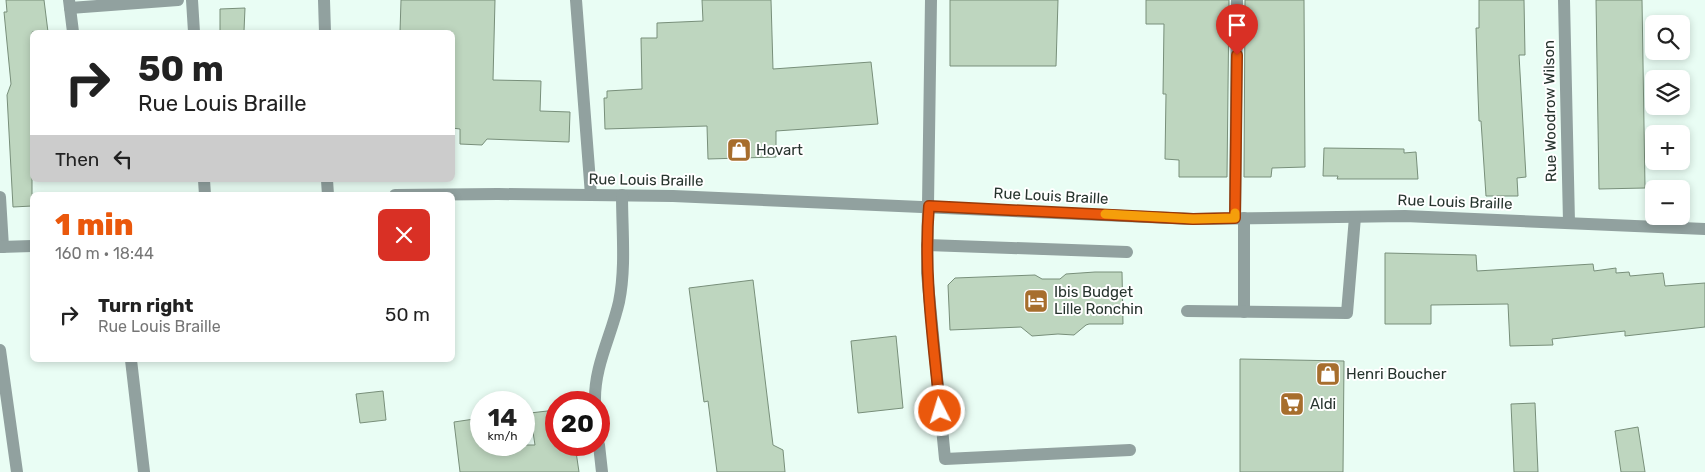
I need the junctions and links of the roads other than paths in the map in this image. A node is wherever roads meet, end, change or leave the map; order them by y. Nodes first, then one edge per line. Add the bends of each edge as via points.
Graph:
1 (178, 0) edge
2 (192, 0) edge
3 (324, 0) edge
4 (576, 0) edge
5 (931, 0) edge
6 (1237, 0) edge
7 (1564, 0) edge
8 (69, 4) edge
9 (74, 30) edge
10 (194, 30) edge
11 (325, 30) edge
12 (455, 194) edge
13 (622, 195) junction
14 (591, 196) junction
15 (0, 197) edge
16 (929, 206) junction
17 (1355, 217) junction
18 (1239, 218) junction
19 (1569, 222) junction
20 (1705, 229) edge
21 (30, 246) edge
22 (927, 246) junction
23 (2, 247) edge
24 (1127, 252) dead end
25 (1187, 311) dead end
26 (1244, 312) junction
27 (0, 350) edge
28 (131, 362) edge
29 (595, 391) edge
30 (1130, 450) dead end
31 (600, 456) edge
32 (16, 472) edge
33 (144, 472) edge
34 (602, 472) edge

1 - 8 street
2 - 10 street
3 - 11 street
4 - 14 street
5 - 16 street
6 - 18 street
7 - 19 street, Rue Woodrow Wilson
8 - 9 street
12 - 14 street, Rue Louis Braille
13 - 14 street, Rue Louis Braille
13 - 16 street, Rue Louis Braille
13 - 29 street via 622,288 596,374
15 - 23 street
16 - 18 street, Rue Louis Braille via 1193,219
16 - 22 street
17 - 18 street, Rue Louis Braille
17 - 19 street, Rue Louis Braille
17 - 26 street via 1347,313
18 - 26 street
19 - 20 street, Rue Louis Braille
21 - 23 street
22 - 24 street
22 - 30 street via 929,300 945,459
25 - 26 street
27 - 32 street
28 - 33 street
31 - 34 street

